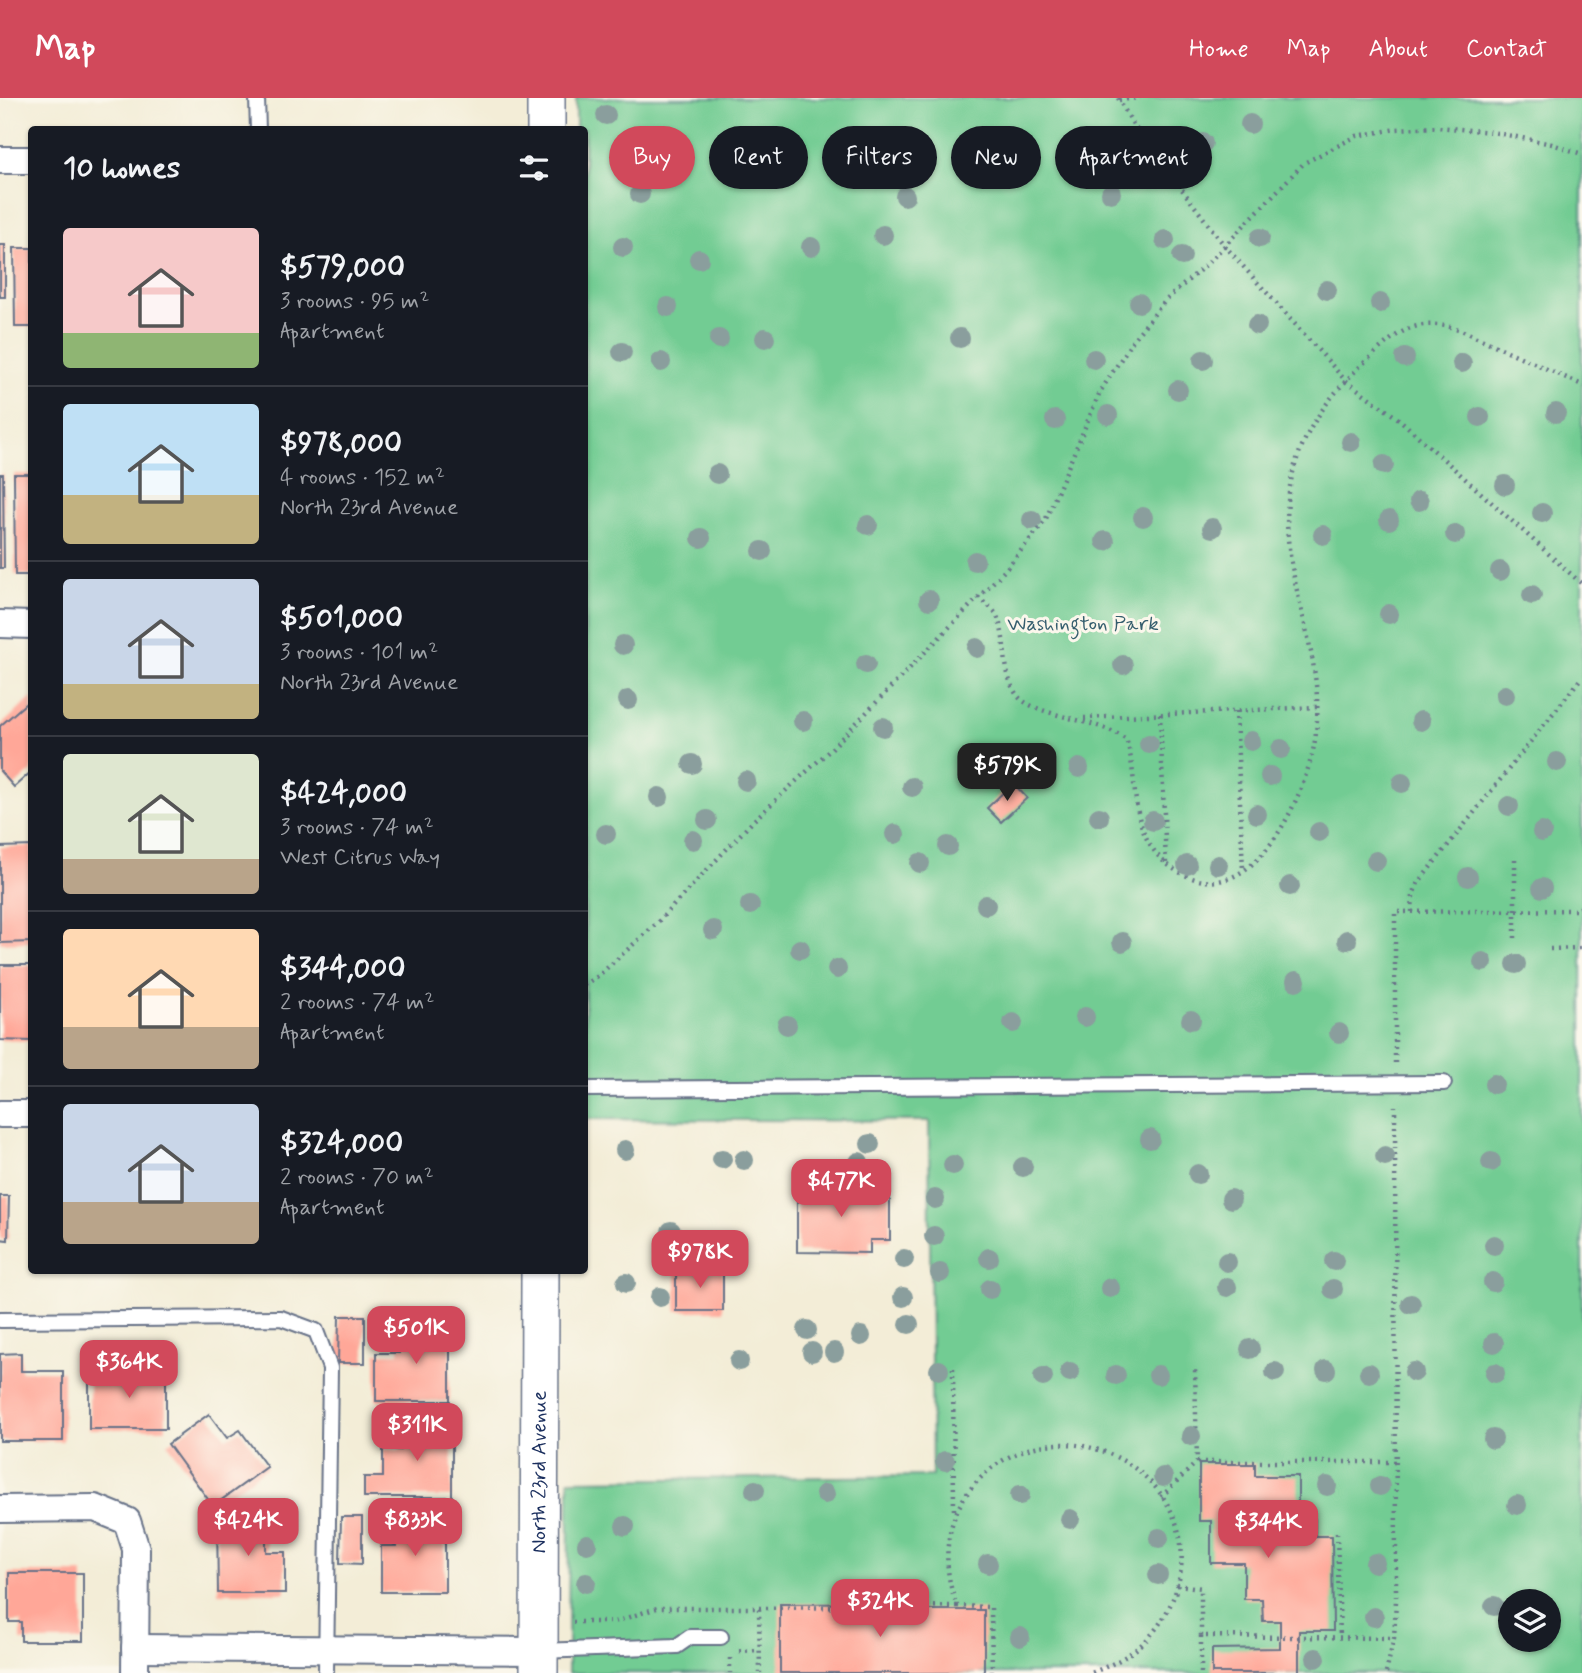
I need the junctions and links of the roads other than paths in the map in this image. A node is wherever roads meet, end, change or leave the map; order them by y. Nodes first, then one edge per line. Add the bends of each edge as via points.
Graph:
1 (257, 98) edge
2 (546, 98) edge
3 (258, 126) edge
4 (546, 126) edge
5 (0, 160) edge
6 (28, 160) edge
7 (0, 624) edge
8 (28, 625) edge
9 (1444, 1083) dead end
10 (588, 1088) edge
11 (0, 1114) edge
12 (28, 1114) edge
13 (540, 1274) edge
14 (0, 1320) edge
15 (0, 1508) edge
16 (721, 1637) dead end
17 (135, 1660) edge
18 (326, 1661) edge
19 (539, 1662) edge

1 - 3 lane
2 - 4 street
5 - 6 street
7 - 8 street
9 - 10 lane
11 - 12 street
13 - 19 street, North 23rd Avenue
14 - 18 lane via 281,1318 316,1331 330,1368
15 - 17 street via 95,1508 127,1521 136,1549
16 - 19 lane via 690,1637 677,1646
17 - 18 street
18 - 19 street

